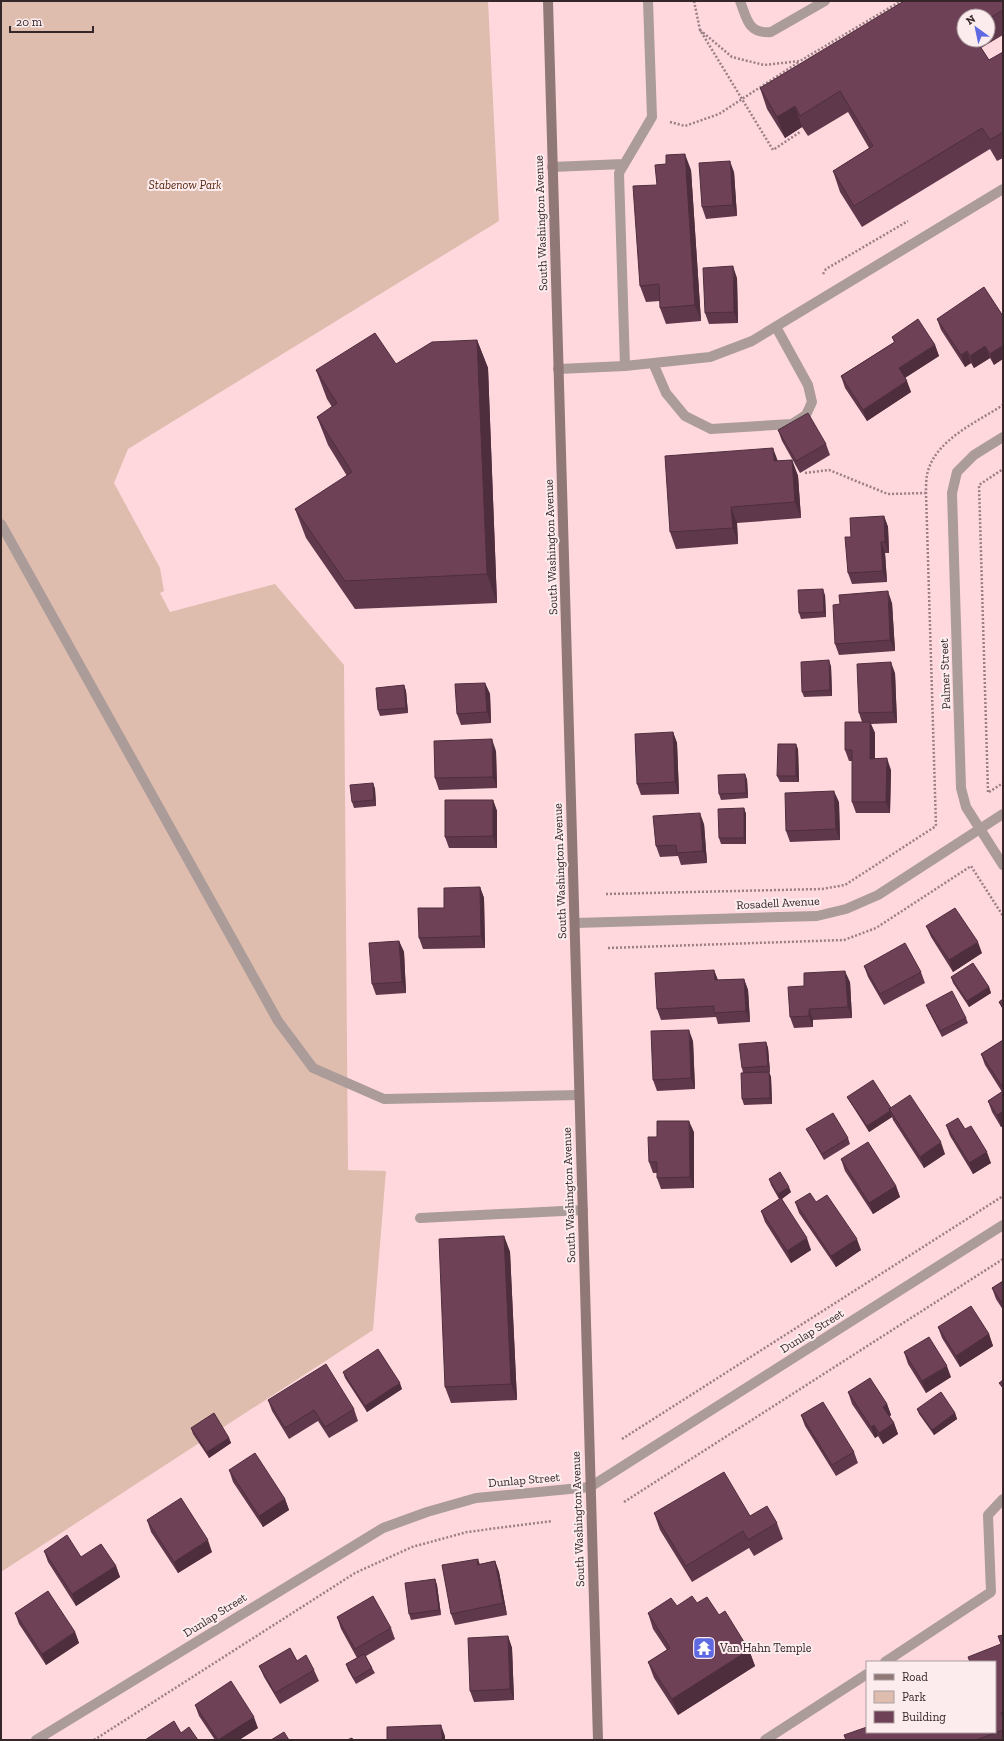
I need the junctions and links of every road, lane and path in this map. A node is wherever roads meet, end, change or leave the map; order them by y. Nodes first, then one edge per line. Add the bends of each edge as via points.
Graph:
1 (548, 1) edge
2 (648, 1) edge
3 (694, 1) edge
4 (740, 1) edge
5 (825, 1) edge
6 (901, 1) edge
7 (700, 30) junction
8 (800, 62) junction
9 (742, 99) junction
10 (652, 117) junction
11 (800, 132) edge
12 (623, 164) junction
13 (552, 167) junction
14 (1003, 188) edge
15 (913, 218) dead end
16 (822, 275) dead end
17 (776, 327) junction
18 (653, 363) junction
19 (625, 366) junction
20 (558, 369) junction
21 (1003, 405) edge
22 (1003, 437) edge
23 (1003, 469) edge
24 (805, 473) dead end
25 (926, 493) junction
26 (1, 524) edge
27 (1003, 783) edge
28 (1003, 814) edge
29 (980, 829) junction
30 (1003, 864) edge
31 (606, 894) dead end
32 (575, 923) junction
33 (579, 1095) junction
34 (1003, 1196) edge
35 (582, 1210) junction
36 (420, 1218) dead end
37 (1003, 1225) edge
38 (1003, 1259) edge
39 (622, 1440) dead end
40 (590, 1487) junction
41 (1003, 1499) edge
42 (624, 1502) dead end
43 (552, 1521) dead end
44 (887, 1661) edge
45 (866, 1675) edge
46 (36, 1740) edge
47 (94, 1740) edge
48 (598, 1740) edge
49 (765, 1740) edge

1 - 13 street, South Washington Avenue
2 - 10 street
3 - 7 path
4 - 5 street via 752,28 764,33 771,32
6 - 8 path
7 - 8 path via 732,57 764,65
7 - 9 path
8 - 9 path
9 - 10 path via 719,114 685,126
9 - 11 path via 773,150
10 - 12 street
12 - 13 street
12 - 19 street via 619,173
13 - 20 street, South Washington Avenue
14 - 17 street
15 - 16 path via 826,269
17 - 18 street via 752,341 710,357
17 - 18 street via 808,385 812,402 806,415 792,424 711,429 685,416 666,393
18 - 19 street
19 - 20 street
20 - 32 street, South Washington Avenue
21 - 25 path via 956,435 937,452 928,471
22 - 29 street, Palmer Street via 974,455 957,472 952,493 962,788 966,807
23 - 27 path via 979,485 988,792
24 - 25 path via 829,470 888,494
25 - 31 path via 936,826 845,885 822,889
26 - 33 street via 278,1021 313,1068 384,1098
28 - 29 street, Rosadell Avenue
29 - 30 street, Palmer Street
29 - 32 street, Rosadell Avenue via 878,895 846,909 817,916
32 - 33 street, South Washington Avenue
33 - 35 street, South Washington Avenue
34 - 39 path
35 - 36 street
35 - 40 street, South Washington Avenue
37 - 40 street, Dunlap Street
38 - 42 path
40 - 46 street, Dunlap Street via 476,1498 383,1528
40 - 48 street, South Washington Avenue
41 - 44 street via 988,1515 991,1592
43 - 47 path via 460,1534 412,1547 355,1574
45 - 49 street

